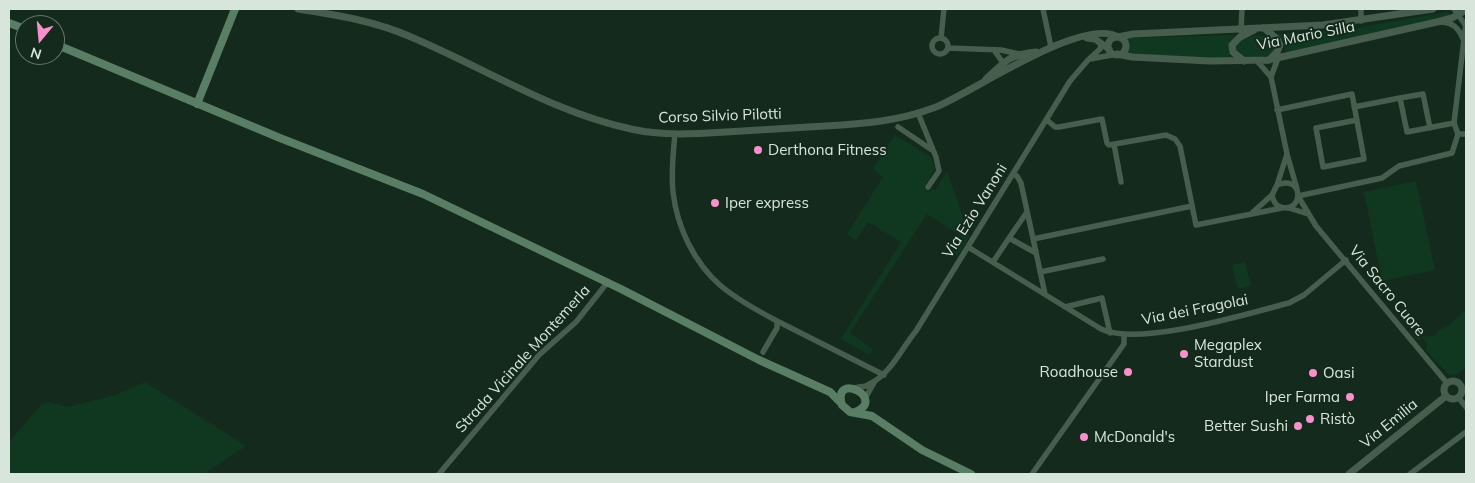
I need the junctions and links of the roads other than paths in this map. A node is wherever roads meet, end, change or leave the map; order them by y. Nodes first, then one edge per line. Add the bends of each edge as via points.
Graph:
1 (235, 9) edge
2 (298, 9) edge
3 (944, 9) edge
4 (1043, 9) edge
5 (1242, 9) edge
6 (1361, 9) edge
7 (1433, 9) edge
8 (1466, 10) edge
9 (1456, 11) edge
10 (1361, 20) junction
11 (1437, 22) junction
12 (1466, 22) edge
13 (1466, 26) edge
14 (1264, 28) junction
15 (1242, 29) junction
16 (1256, 29) junction
17 (1082, 37) junction
18 (1118, 37) junction
19 (1240, 37) junction
20 (941, 38) junction
21 (1463, 41) junction
22 (1101, 43) junction
23 (1051, 47) junction
24 (65, 48) edge
25 (948, 48) junction
26 (994, 50) junction
27 (1109, 50) junction
28 (1040, 51) junction
29 (1117, 54) junction
30 (1016, 55) junction
31 (1278, 58) junction
32 (1088, 60) junction
33 (1268, 60) junction
34 (1244, 61) junction
35 (1257, 61) junction
36 (1004, 63) junction
37 (1013, 67) junction
38 (1271, 77) junction
39 (978, 86) junction
40 (1400, 98) junction
41 (197, 104) junction
42 (1354, 107) junction
43 (1277, 110) junction
44 (918, 113) junction
45 (1047, 120) junction
46 (1357, 120) junction
47 (1454, 123) junction
48 (898, 127) dead end
49 (1430, 128) junction
50 (675, 134) junction
51 (1458, 134) junction
52 (1466, 134) edge
53 (1114, 144) junction
54 (932, 150) junction
55 (1287, 154) junction
56 (1013, 174) junction
57 (1121, 182) dead end
58 (1277, 185) junction
59 (928, 187) dead end
60 (1297, 189) junction
61 (1272, 195) junction
62 (1298, 196) junction
63 (1192, 206) junction
64 (1286, 208) junction
65 (1027, 212) junction
66 (1252, 213) junction
67 (1308, 214) junction
68 (1010, 238) junction
69 (1033, 239) junction
70 (968, 247) junction
71 (1036, 253) junction
72 (1103, 259) dead end
73 (1346, 260) junction
74 (993, 262) junction
75 (1040, 272) junction
76 (607, 283) junction
77 (1045, 294) junction
78 (1065, 307) junction
79 (777, 321) junction
80 (1110, 333) junction
81 (1124, 334) junction
82 (763, 352) dead end
83 (884, 375) junction
84 (875, 381) junction
85 (1463, 382) edge
86 (1447, 383) junction
87 (816, 385) junction
88 (850, 389) junction
89 (1446, 396) junction
90 (1458, 397) junction
91 (864, 400) junction
92 (841, 403) junction
93 (1466, 407) edge
94 (855, 412) junction
95 (879, 420) junction
96 (1466, 432) edge
97 (438, 474) edge
98 (971, 474) edge
99 (1032, 474) edge
100 (1349, 474) edge
101 (1410, 474) edge

1 - 41 main road
2 - 50 street, Corso Silvio Pilotti via 381,25 552,104 631,129
3 - 20 street
4 - 23 street
5 - 15 street
6 - 10 street
7 - 10 street, Corso Silvio Pilotti
8 - 9 street, Via Mario Silla
9 - 11 street, Via Mario Silla
9 - 13 street
10 - 14 street, Corso Silvio Pilotti
11 - 21 street via 1455,25
11 - 31 street, Via Mario Silla
12 - 13 street
13 - 21 street
14 - 16 street, Corso Silvio Pilotti
14 - 33 street via 1280,45
15 - 16 street, Corso Silvio Pilotti
15 - 18 street, Corso Silvio Pilotti
15 - 19 street
16 - 19 street
17 - 18 street, Corso Silvio Pilotti via 1113,34
17 - 22 street
17 - 23 street, Corso Silvio Pilotti
18 - 27 street via 1111,40
18 - 29 street via 1125,41 1126,46 1123,53
19 - 34 street via 1232,48 1235,55
20 - 25 street
20 - 25 street via 932,43 934,51 940,54
21 - 47 street
22 - 27 street
22 - 32 street, Via Ezio Vanoni via 1100,49
23 - 28 street, Corso Silvio Pilotti
24 - 41 main road
25 - 26 street
26 - 30 street
26 - 36 street
27 - 29 street
28 - 30 street, Corso Silvio Pilotti
28 - 37 street, Corso Silvio Pilotti
29 - 32 street
29 - 34 street, Via Mario Silla
30 - 36 street, Corso Silvio Pilotti
30 - 37 street
31 - 33 street, Via Mario Silla
31 - 38 street
32 - 45 street, Via Ezio Vanoni via 1070,81
33 - 35 street, Via Mario Silla
34 - 35 street, Via Mario Silla
35 - 38 street
36 - 37 street
36 - 39 street, Corso Silvio Pilotti
37 - 39 street, Corso Silvio Pilotti
38 - 43 street
39 - 44 street, Corso Silvio Pilotti
40 - 42 street
40 - 49 street via 1407,132
40 - 49 street via 1423,94
41 - 76 main road via 423,194
42 - 43 street via 1352,94
42 - 46 street
43 - 55 street
44 - 50 street, Corso Silvio Pilotti via 860,124
44 - 54 street
45 - 53 street via 1059,128 1102,119 1107,143
45 - 56 street, Via Ezio Vanoni
46 - 46 street via 1316,128 1323,167 1364,159
47 - 49 street
47 - 51 street
48 - 54 street
50 - 79 street via 673,192 682,232 704,269 720,286
51 - 52 street
51 - 62 street via 1452,152 1399,166 1382,178
53 - 57 street
53 - 63 street via 1166,135 1175,139 1180,146
54 - 59 street via 939,171
55 - 58 street
55 - 60 street
56 - 65 street via 1020,183
56 - 70 street, Via Ezio Vanoni
58 - 60 street via 1284,182
58 - 61 street
60 - 62 street
61 - 64 street via 1274,201
61 - 66 street
62 - 64 street via 1295,204
62 - 67 street, Via Sacro Cuore
63 - 66 street via 1196,225
63 - 69 street
64 - 66 street
64 - 67 street
65 - 68 street
65 - 69 street
67 - 73 street, Via Sacro Cuore
68 - 71 street
68 - 74 street
69 - 71 street
70 - 74 street, Via dei Fragolai
70 - 83 street, Via Ezio Vanoni via 916,331
71 - 75 street
72 - 75 street
73 - 81 street, Via dei Fragolai via 1304,295 1289,303 1186,328
73 - 86 street, Via Sacro Cuore
74 - 77 street, Via dei Fragolai
75 - 77 street
76 - 87 main road via 758,360
76 - 97 street, Strada Vicinale Montemerla via 576,322 539,355
77 - 78 street, Via dei Fragolai
78 - 80 street, Via dei Fragolai
78 - 80 street via 1102,298
79 - 82 street via 777,328
79 - 83 street
80 - 81 street, Via dei Fragolai
81 - 99 street via 1124,344
83 - 84 street, Via Ezio Vanoni
84 - 88 street
84 - 91 street
85 - 86 street
85 - 90 street
86 - 89 street
87 - 88 main road
87 - 92 main road
88 - 91 main road via 859,390
88 - 92 main road via 843,393
89 - 90 street
89 - 100 street, Via Emilia
90 - 93 street
91 - 94 main road via 862,408
91 - 95 main road
92 - 94 main road via 846,410
94 - 95 main road
95 - 98 main road via 922,450
96 - 101 street

